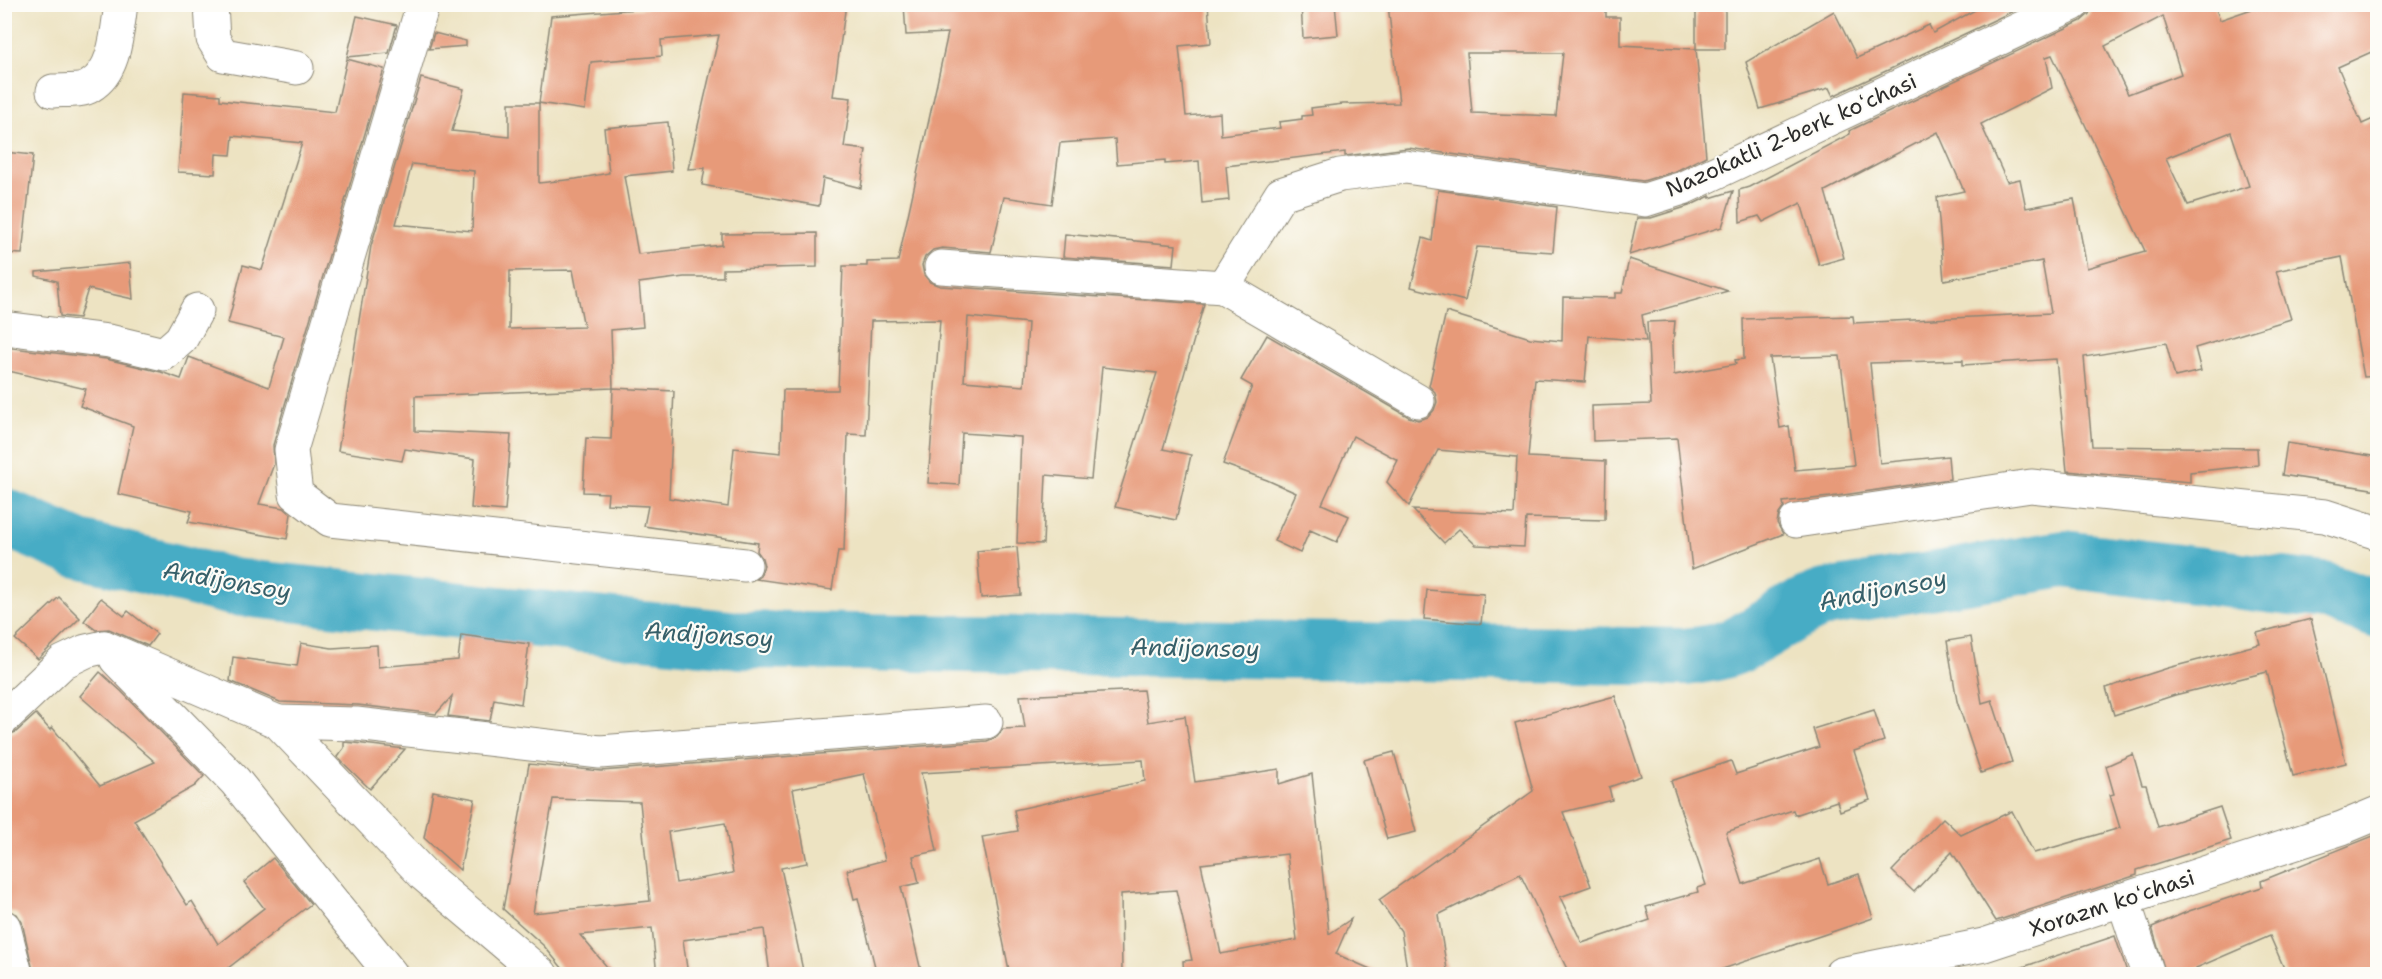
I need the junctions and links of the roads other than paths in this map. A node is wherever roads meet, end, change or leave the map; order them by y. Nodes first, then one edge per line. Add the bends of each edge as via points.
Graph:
1 (121, 4) edge
2 (211, 4) edge
3 (423, 4) edge
4 (2073, 4) edge
5 (297, 68) dead end
6 (53, 91) dead end
7 (941, 267) dead end
8 (1223, 287) junction
9 (197, 310) dead end
10 (4, 328) edge
11 (1418, 401) dead end
12 (1796, 521) dead end
13 (2378, 533) edge
14 (745, 565) dead end
15 (104, 647) junction
16 (4, 718) edge
17 (278, 722) junction
18 (986, 722) dead end
19 (2378, 813) edge
20 (2123, 899) junction
21 (4, 927) edge
22 (1919, 966) edge
23 (16, 975) edge
24 (391, 975) edge
25 (541, 975) edge
26 (1841, 975) edge
27 (2148, 975) edge

1 - 6 street via 106,72 89,87
2 - 5 street via 213,39 223,55
3 - 14 street via 291,450 296,494 330,520
4 - 8 street, Nazokatli 2-berk koʻchasi via 1683,188 1645,200 1405,167 1340,174 1281,194
7 - 8 street
8 - 11 street
9 - 10 street via 181,339 164,354 109,341
12 - 13 street via 2031,486 2325,516
15 - 16 street via 63,662
15 - 17 street
15 - 24 street via 235,781
17 - 18 street via 356,724 600,752
17 - 25 street via 425,876
19 - 20 street, Xorazm koʻchasi
20 - 22 street, Xorazm koʻchasi
20 - 27 street
21 - 23 street
22 - 26 street, Xorazm koʻchasi

